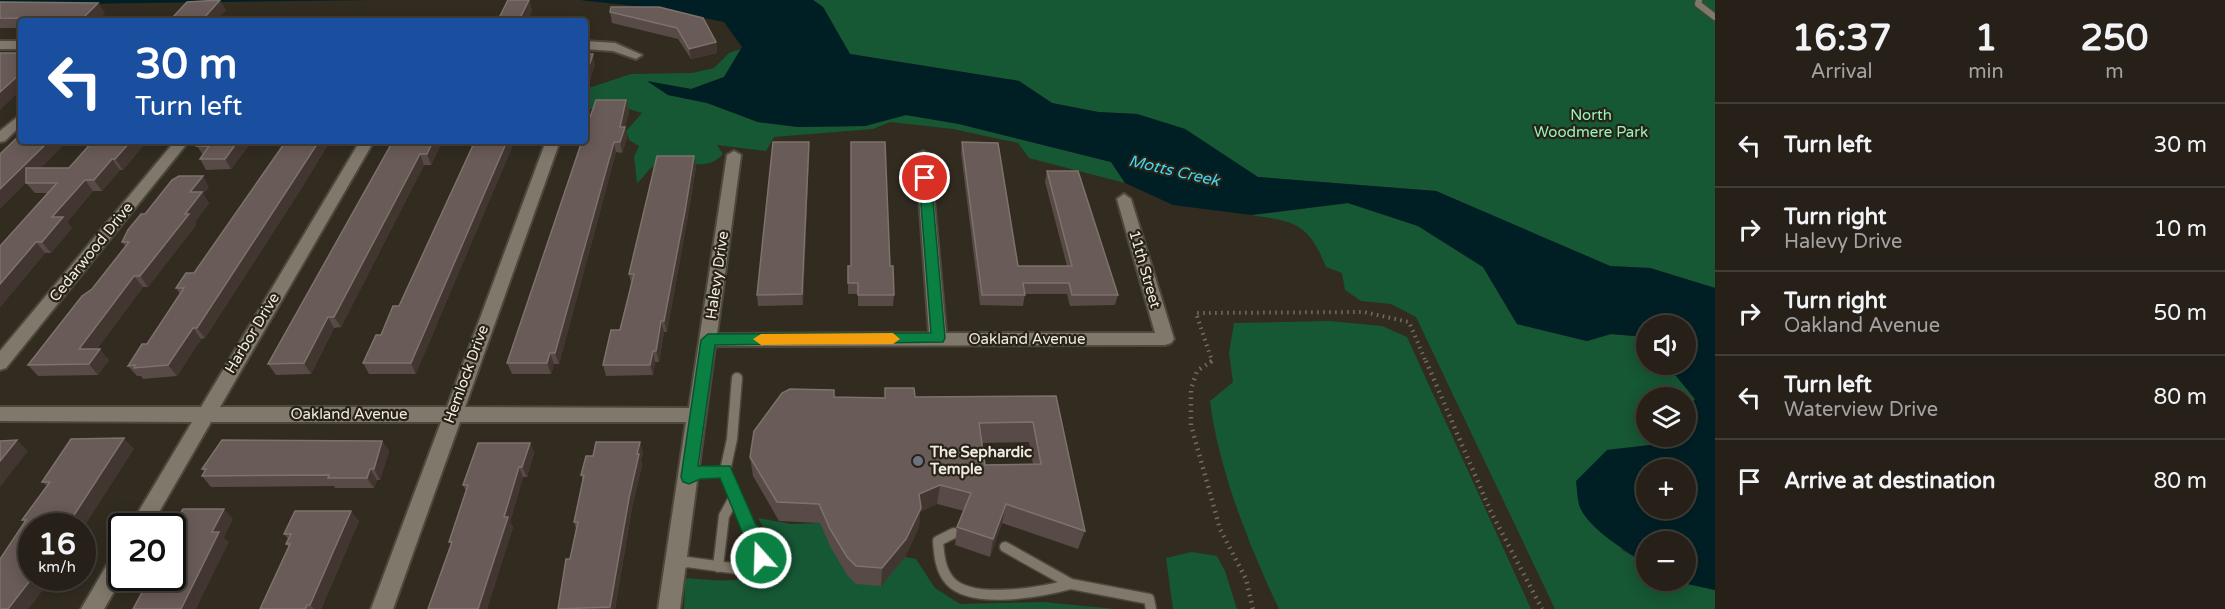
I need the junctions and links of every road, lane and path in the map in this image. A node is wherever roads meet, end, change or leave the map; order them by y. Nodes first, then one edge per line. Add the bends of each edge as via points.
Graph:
1 (1699, 0) edge
2 (1715, 17) edge
3 (0, 45) edge
4 (18, 45) edge
5 (588, 45) edge
6 (636, 55) dead end
7 (18, 121) edge
8 (0, 138) edge
9 (180, 144) edge
10 (365, 144) edge
11 (551, 144) edge
12 (734, 155) dead end
13 (923, 155) dead end
14 (1124, 199) dead end
15 (938, 338) junction
16 (1165, 339) joint
17 (708, 340) junction
18 (0, 363) edge
19 (737, 378) dead end
20 (0, 414) edge
21 (204, 414) junction
22 (451, 415) junction
23 (698, 415) junction
24 (725, 471) junction
25 (689, 477) junction
26 (735, 496) junction
27 (147, 513) edge
28 (954, 533) dead end
29 (1005, 547) dead end
30 (676, 566) junction
31 (718, 567) junction
32 (108, 582) edge
33 (1071, 584) junction
34 (92, 609) edge
35 (382, 609) edge
36 (669, 609) edge
37 (1151, 609) edge
38 (1254, 609) edge
39 (1542, 609) edge

1 - 2 lane via 1698,4
3 - 4 street
5 - 6 street via 615,47
7 - 8 street
9 - 18 street, Cedarwood Drive
10 - 21 street, Harbor Drive
11 - 22 street, Hemlock Drive
12 - 17 street, Halevy Drive
13 - 15 street
14 - 16 street, 11th Street
15 - 16 street, Oakland Avenue
15 - 17 street, Oakland Avenue
17 - 23 street, Halevy Drive
19 - 24 lane
20 - 21 street, Oakland Avenue
21 - 22 street, Oakland Avenue
21 - 27 street, Harbor Drive
22 - 23 street, Oakland Avenue
22 - 35 street, Hemlock Drive
23 - 25 street, Halevy Drive
24 - 25 lane
24 - 26 lane
25 - 30 street, Halevy Drive
26 - 31 lane via 724,516
26 - 31 lane via 749,528 761,542 761,558 746,570
28 - 33 lane via 938,541 940,562 950,581 975,595 1047,591
29 - 33 lane
30 - 31 lane via 687,562
30 - 36 street, Halevy Drive
32 - 34 street
33 - 37 lane via 1149,599
38 - 39 path via 1246,579 1220,529 1191,425 1191,389 1197,370 1212,361 1196,313 1364,312 1409,322 1490,510

